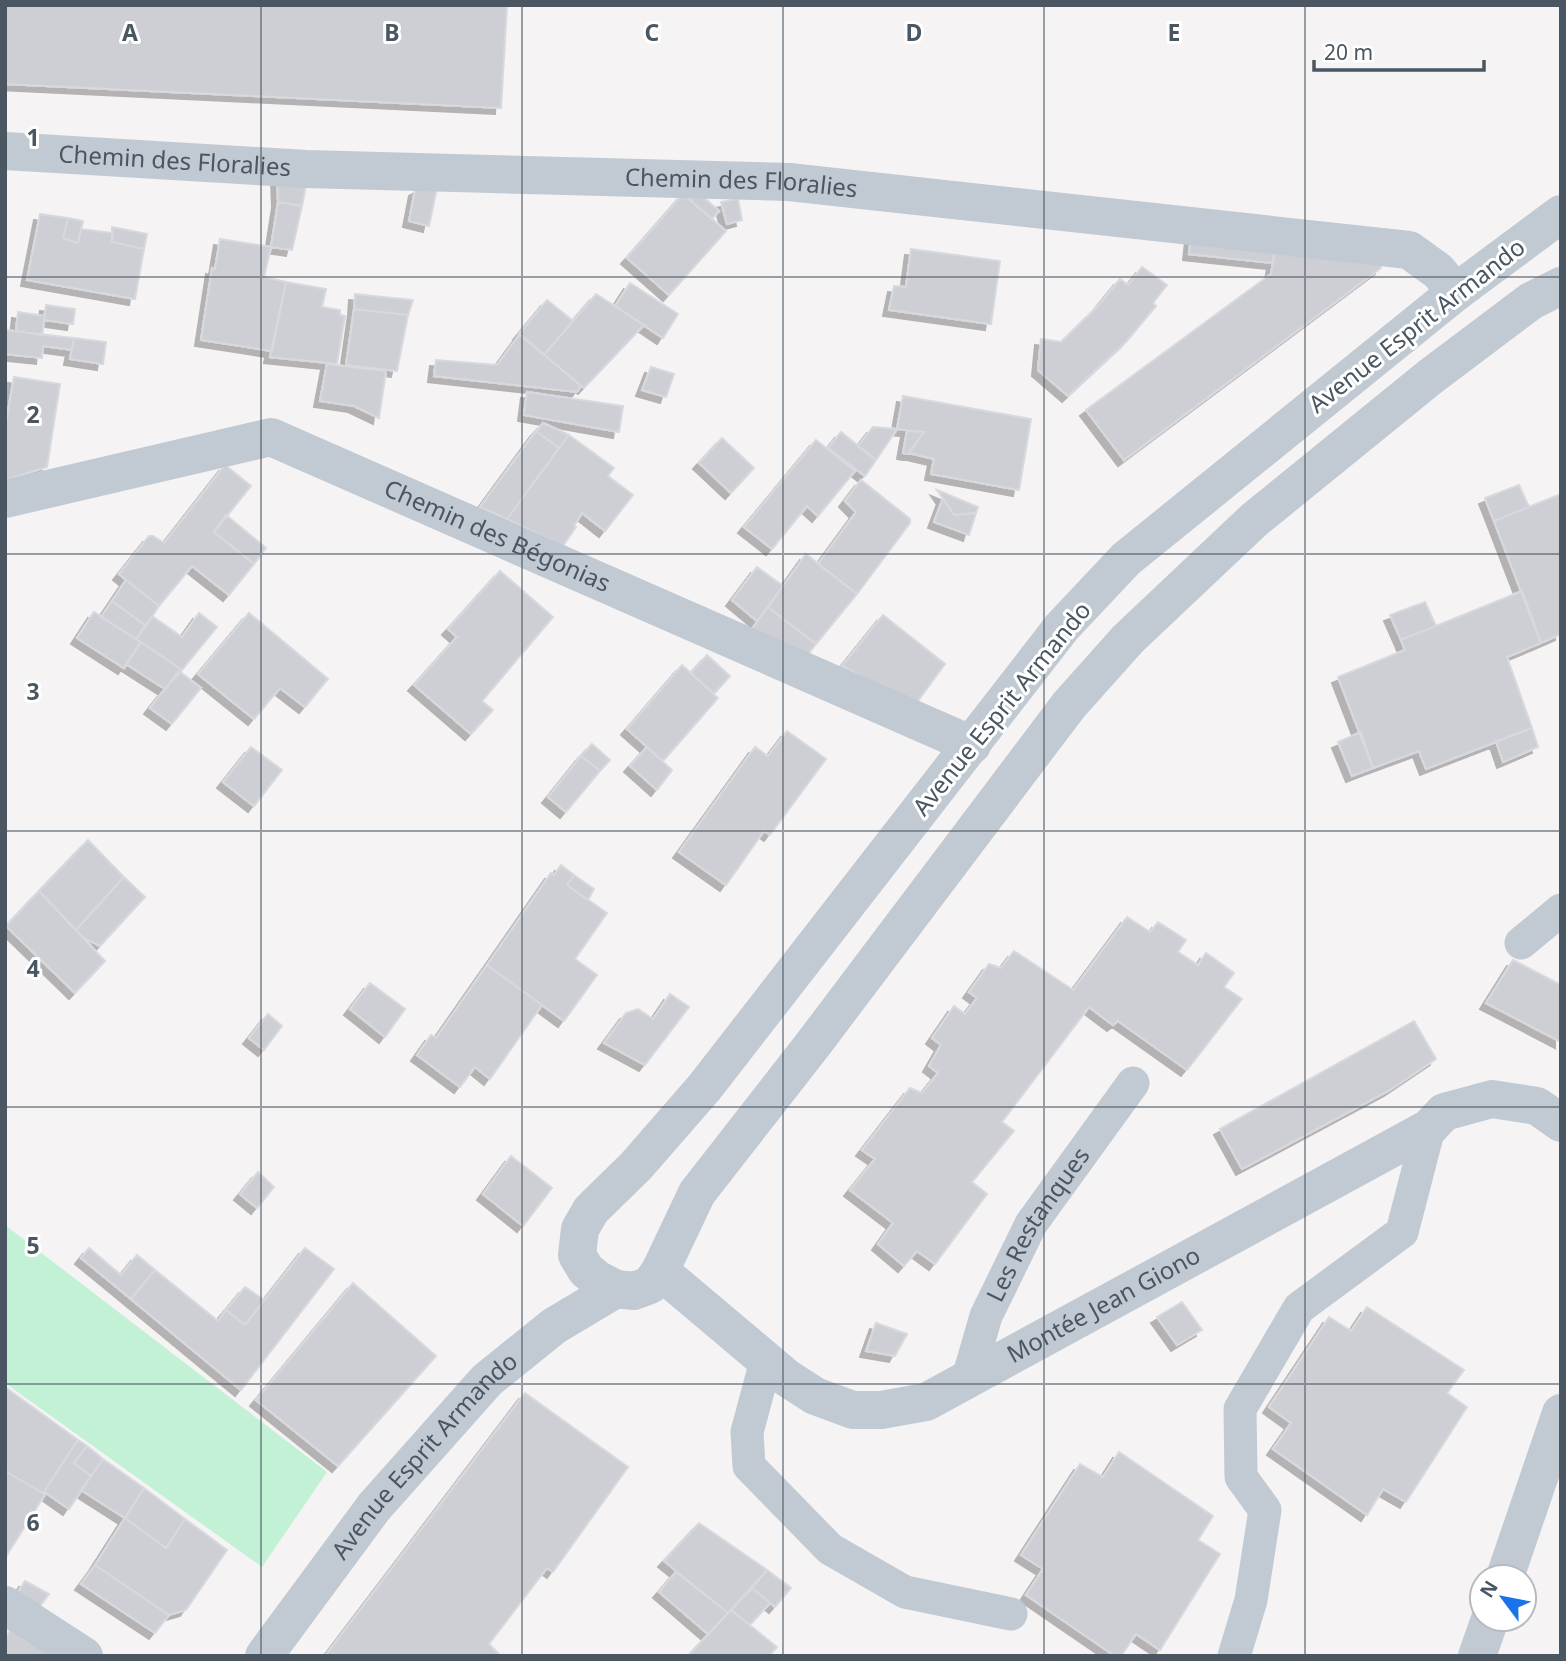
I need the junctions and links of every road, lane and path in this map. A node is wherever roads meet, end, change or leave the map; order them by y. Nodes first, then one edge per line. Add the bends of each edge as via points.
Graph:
1 (5, 151) edge
2 (1561, 214) edge
3 (1561, 286) edge
4 (1455, 292) junction
5 (5, 499) edge
6 (972, 745) junction
7 (1561, 910) edge
8 (1521, 943) dead end
9 (1133, 1083) dead end
10 (1561, 1123) edge
11 (1429, 1128) junction
12 (660, 1271) junction
13 (616, 1289) junction
14 (766, 1361) junction
15 (968, 1378) junction
16 (1561, 1413) edge
17 (1510, 1563) edge
18 (5, 1605) edge
19 (1010, 1614) dead end
20 (1485, 1633) edge
21 (84, 1656) edge
22 (264, 1656) edge
23 (1234, 1656) edge
24 (1476, 1656) edge

1 - 4 street, Chemin des Floralies via 306,169 789,181 1409,250 1438,271
2 - 4 street, Avenue Esprit Armando
3 - 12 street, Avenue Esprit Armando via 1531,302 1430,377 1254,520 1128,639 1069,705 697,1193
4 - 6 street, Avenue Esprit Armando via 1126,559 1062,627
5 - 6 street, Chemin des Bégonias via 271,437
6 - 13 street, Avenue Esprit Armando via 704,1088 591,1210 580,1229 577,1255 586,1270
7 - 8 lane
9 - 15 lane, Les Restanques via 1031,1224 986,1315
10 - 11 street, Montée Jean Giono via 1537,1106 1492,1099 1444,1112
11 - 15 street, Montée Jean Giono
11 - 23 lane via 1402,1232 1298,1308 1240,1409 1241,1476 1265,1510 1251,1600
12 - 13 street, Avenue Esprit Armando via 650,1284 634,1291
12 - 14 street, Montée Jean Giono
13 - 22 street, Avenue Esprit Armando via 554,1326 487,1380 374,1507
14 - 15 street, Montée Jean Giono via 815,1396 853,1410 926,1402
14 - 19 lane via 747,1432 749,1466 830,1549 905,1592
16 - 17 street
18 - 21 street
20 - 24 street

